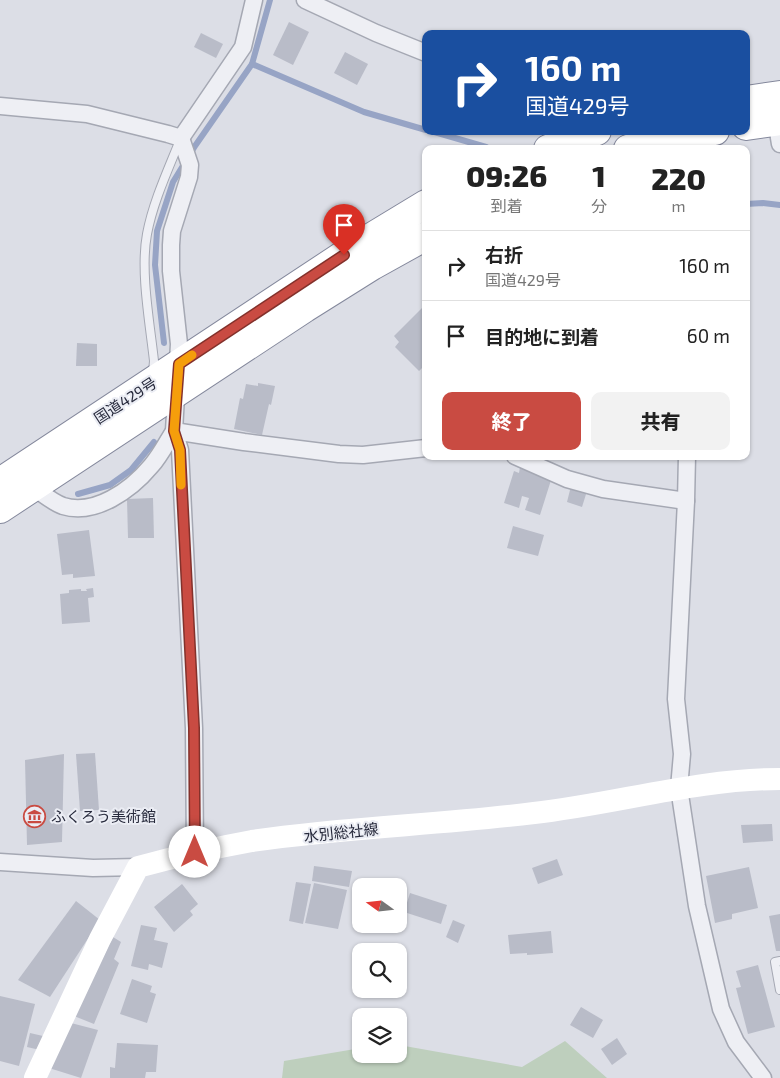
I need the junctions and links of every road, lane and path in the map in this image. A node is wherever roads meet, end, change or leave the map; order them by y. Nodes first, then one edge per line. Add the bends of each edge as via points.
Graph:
1 (254, 0) edge
2 (305, 0) edge
3 (422, 50) edge
4 (0, 106) edge
5 (772, 113) edge
6 (750, 124) edge
7 (585, 135) edge
8 (687, 138) edge
9 (564, 142) edge
10 (649, 145) edge
11 (186, 151) junction
12 (422, 206) edge
13 (422, 238) edge
14 (179, 364) junction
15 (152, 382) junction
16 (177, 393) junction
17 (174, 431) junction
18 (422, 448) edge
19 (523, 460) edge
20 (687, 460) edge
21 (0, 482) edge
22 (34, 487) junction
23 (686, 501) junction
24 (0, 509) edge
25 (780, 779) edge
26 (679, 788) junction
27 (195, 852) junction
28 (0, 862) edge
29 (138, 867) junction
30 (780, 961) edge
31 (780, 990) edge
32 (35, 1078) edge
33 (763, 1078) edge

1 - 11 street via 242,47
2 - 3 street
4 - 11 street via 87,114 168,134
5 - 6 highway
7 - 9 highway
8 - 10 highway
11 - 14 street via 189,177 172,231 171,245
11 - 15 lane via 154,208 147,235 145,266 154,361
12 - 14 highway, 国道429号
13 - 16 highway, 国道429号 via 322,297
14 - 15 highway, 国道429号
14 - 16 street
15 - 21 highway, 国道429号
16 - 17 street
16 - 22 highway, 国道429号
17 - 18 street via 339,454 363,455
17 - 22 street via 151,466 131,486 95,505 62,506
17 - 27 street via 180,450 194,728
19 - 23 street via 567,479 603,489
20 - 23 street
22 - 24 highway, 国道429号
23 - 26 street via 676,699 682,754
25 - 26 main road, 水別総社線
26 - 27 main road, 水別総社線 via 535,813 313,834
26 - 33 street via 697,906 720,1009 736,1042
27 - 29 main road, 水別総社線
28 - 29 street via 92,868
29 - 32 main road via 100,939
30 - 31 lane via 776,962

